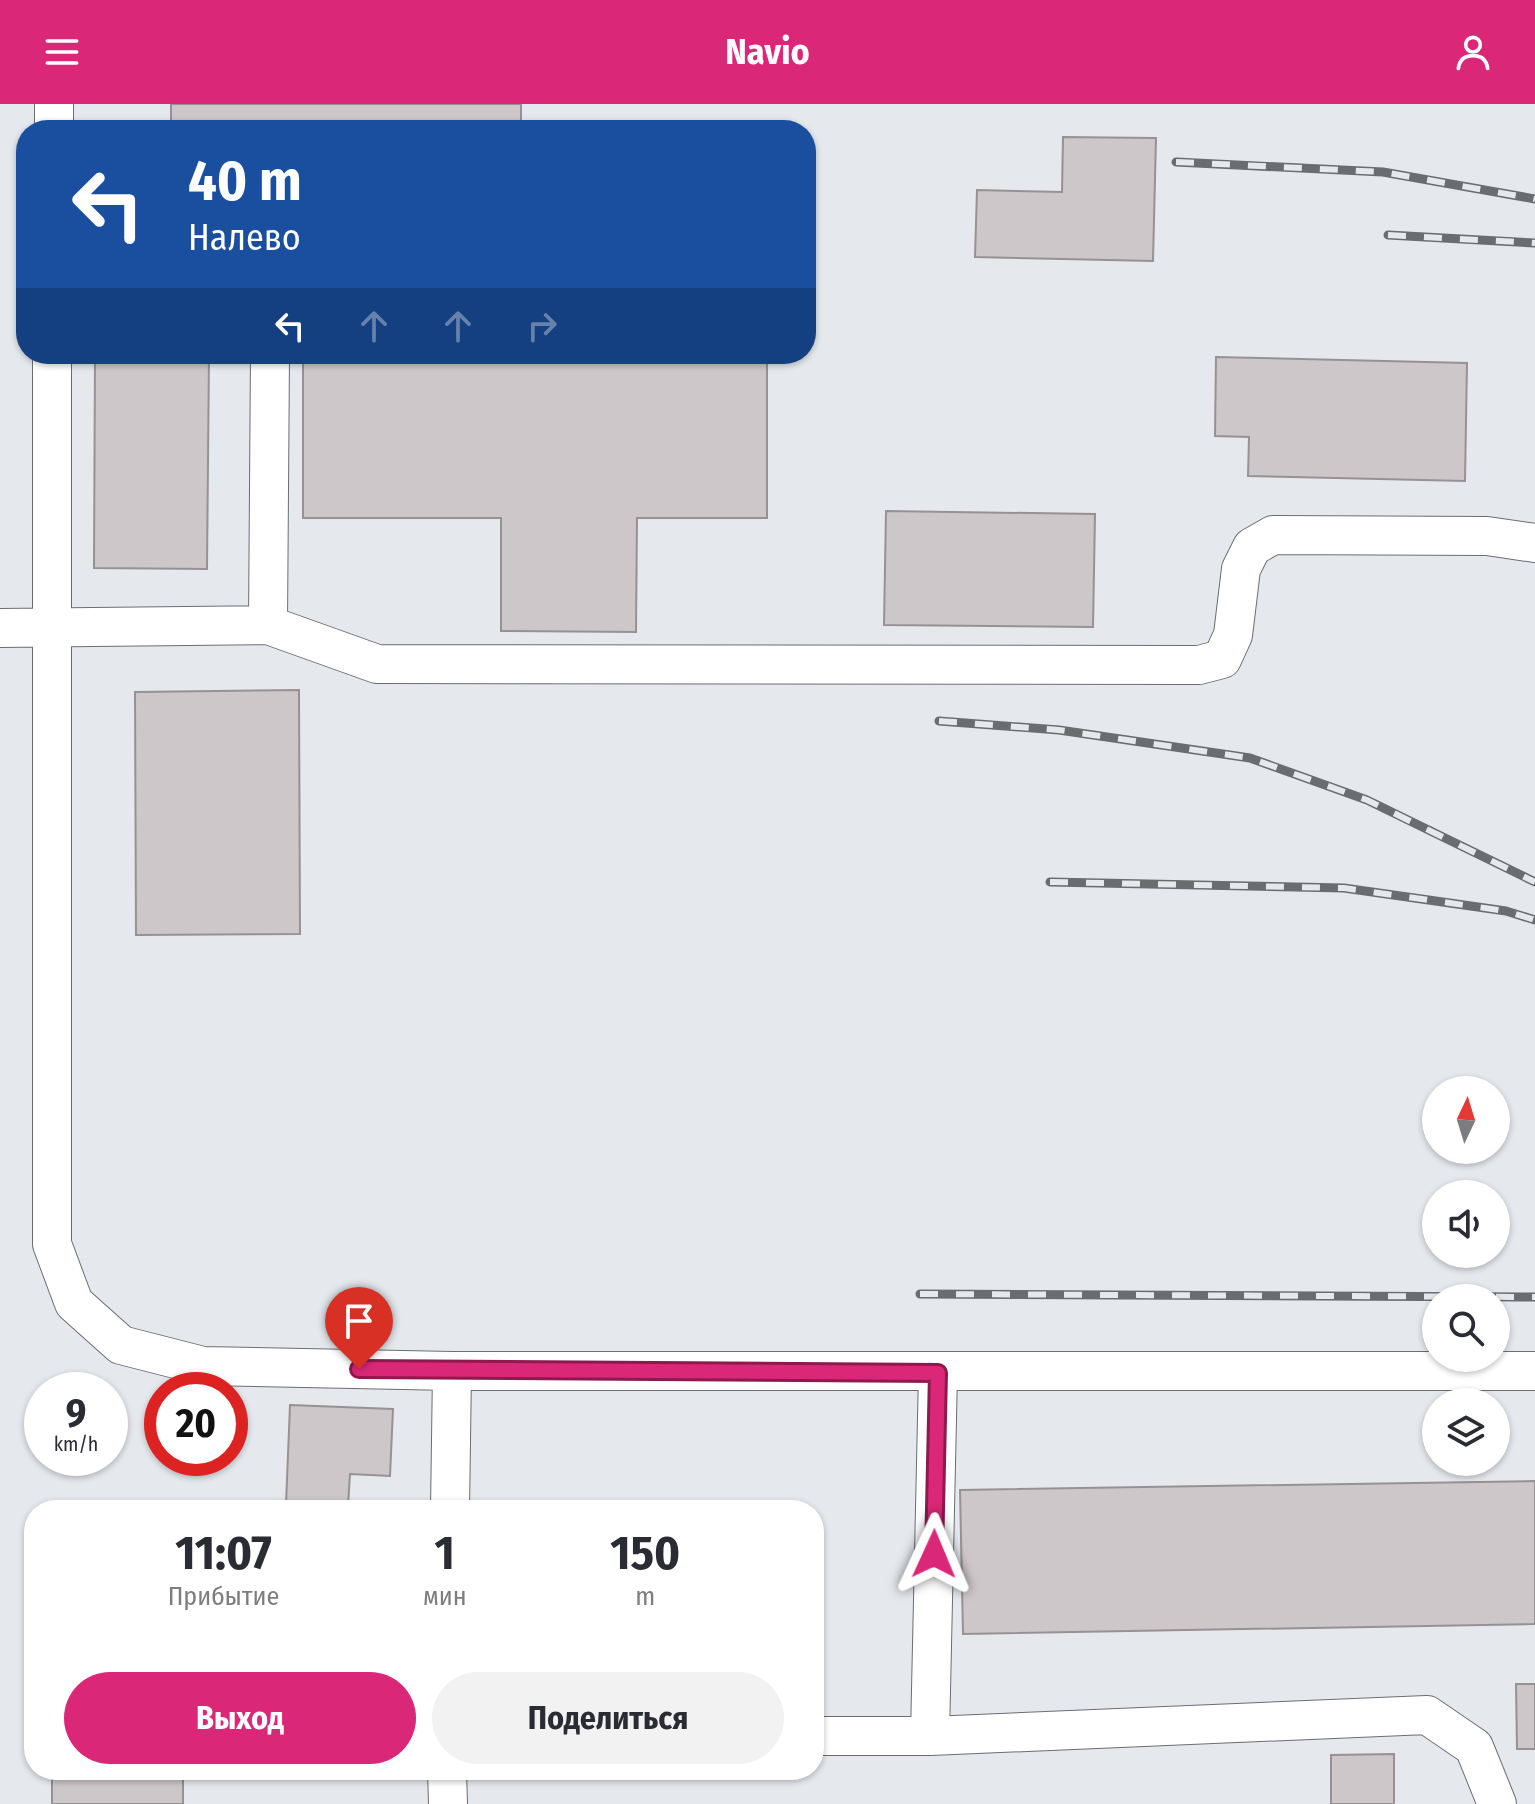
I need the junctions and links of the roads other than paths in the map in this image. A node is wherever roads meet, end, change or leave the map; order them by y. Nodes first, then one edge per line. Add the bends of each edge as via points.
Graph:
1 (52, 364) edge
2 (270, 364) edge
3 (1535, 543) edge
4 (268, 625) junction
5 (0, 628) edge
6 (51, 628) junction
7 (452, 1371) junction
8 (1535, 1371) edge
9 (938, 1373) junction
10 (450, 1500) edge
11 (824, 1736) edge
12 (930, 1736) junction
13 (447, 1780) edge
14 (448, 1804) edge
15 (1497, 1804) edge

1 - 6 lane
2 - 4 lane
3 - 4 lane via 1487,536 1273,535 1252,547 1241,569 1233,635 1222,659 1199,665 377,664
4 - 6 lane
5 - 6 lane
6 - 7 lane via 52,1244 74,1303 121,1345 203,1366
7 - 9 lane
7 - 10 lane
8 - 9 lane
9 - 12 lane
11 - 12 lane
12 - 15 lane via 1427,1715 1474,1747
13 - 14 lane

